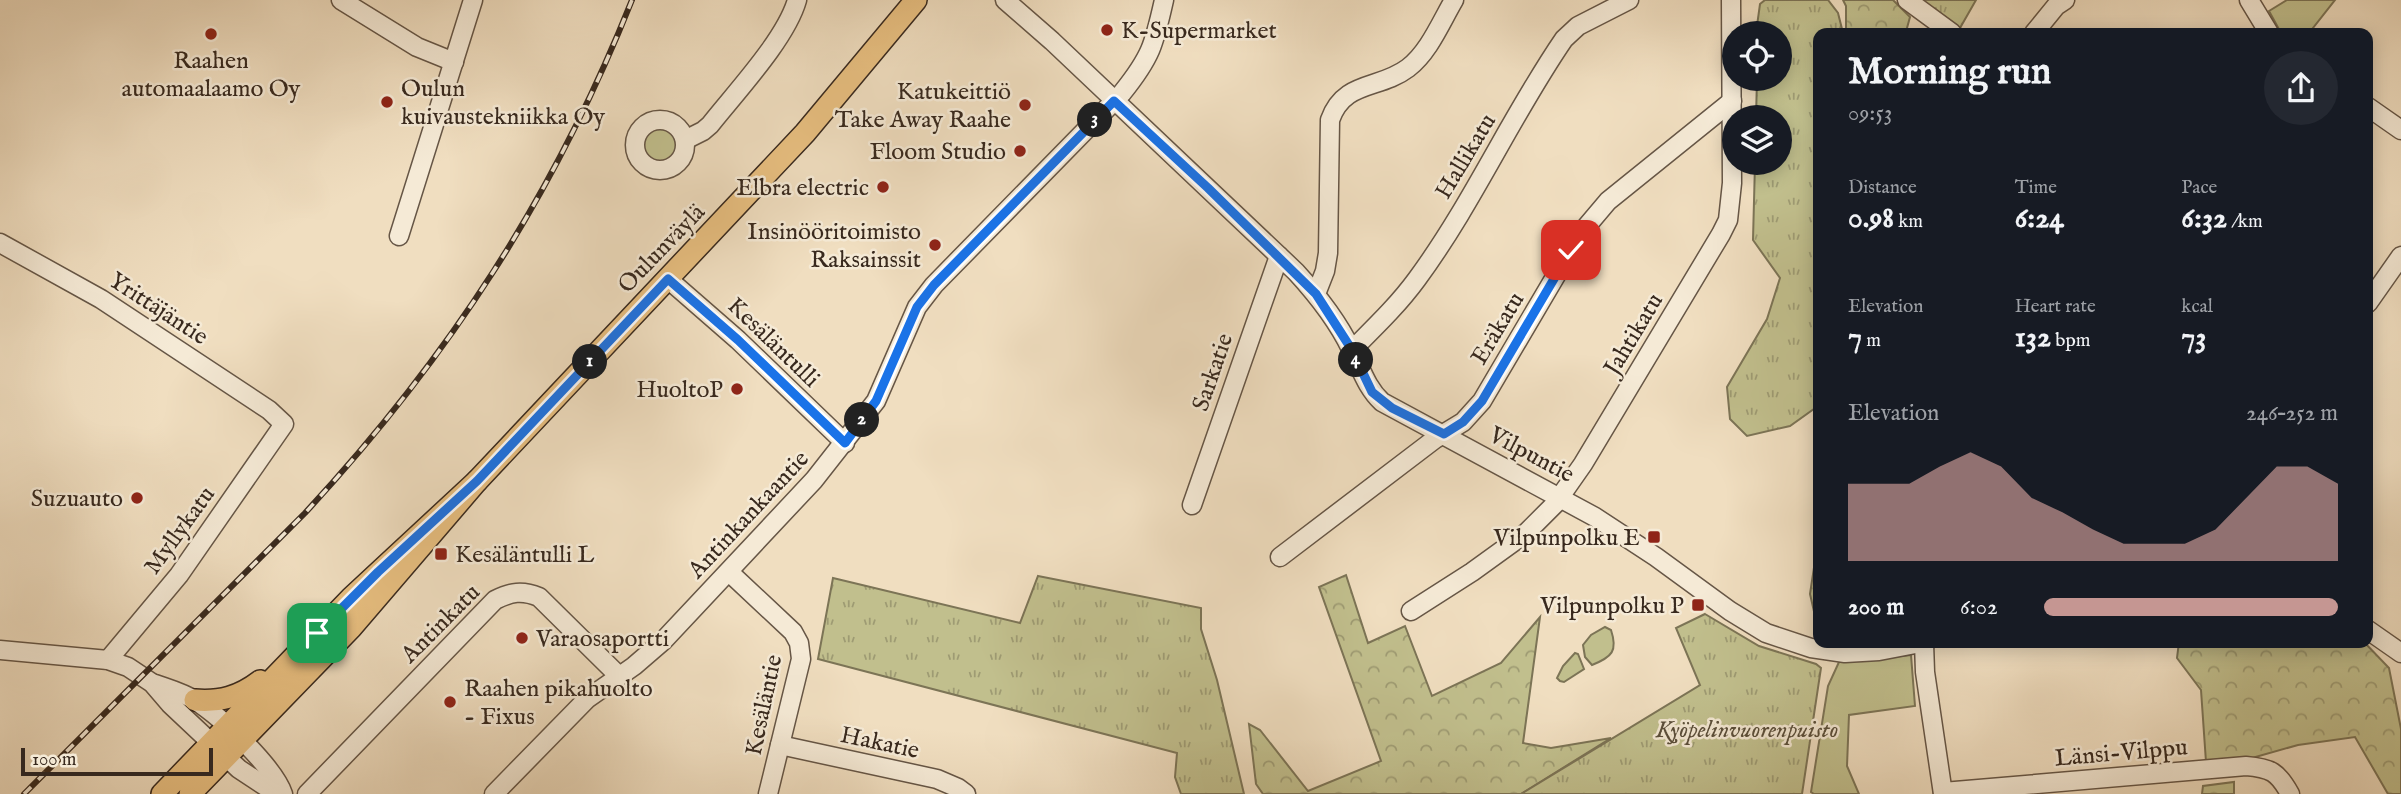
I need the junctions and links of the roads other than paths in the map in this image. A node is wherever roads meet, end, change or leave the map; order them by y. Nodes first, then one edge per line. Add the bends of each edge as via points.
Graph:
1 (341, 0) edge
2 (474, 0) edge
3 (797, 0) edge
4 (896, 0) edge
5 (916, 0) edge
6 (1164, 0) edge
7 (1454, 0) edge
8 (1629, 0) edge
9 (1731, 0) edge
10 (1907, 0) edge
11 (2065, 0) edge
12 (2249, 0) edge
13 (1005, 1) edge
14 (1945, 28) edge
15 (2038, 28) edge
16 (2266, 28) edge
17 (877, 46) junction
18 (454, 62) junction
19 (1114, 101) junction
20 (1732, 101) junction
21 (2373, 110) edge
22 (2401, 130) edge
23 (685, 140) dead end
24 (399, 236) dead end
25 (0, 243) edge
26 (1279, 256) junction
27 (2401, 256) edge
28 (668, 279) junction
29 (1316, 294) junction
30 (2373, 296) edge
31 (1352, 350) junction
32 (284, 424) joint
33 (1444, 434) junction
34 (845, 443) junction
35 (460, 497) junction
36 (1561, 497) junction
37 (1192, 505) dead end
38 (1280, 557) dead end
39 (729, 572) junction
40 (1411, 611) dead end
41 (317, 633) junction
42 (2373, 633) edge
43 (1894, 648) edge
44 (1925, 648) edge
45 (0, 650) edge
46 (2401, 653) edge
47 (108, 660) junction
48 (619, 676) junction
49 (152, 683) junction
50 (195, 700) junction
51 (234, 734) junction
52 (780, 745) junction
53 (218, 751) junction
54 (1943, 793) edge
55 (162, 794) edge
56 (190, 794) edge
57 (277, 794) edge
58 (283, 794) edge
59 (307, 794) edge
60 (494, 794) edge
61 (768, 794) edge
62 (966, 794) edge
63 (2290, 794) edge

1 - 18 street via 417,47
2 - 18 street
3 - 23 street via 789,21 710,125
4 - 17 main road, Oulunväylä
5 - 17 main road, Oulunväylä
6 - 19 street, Antinkankaantie via 1146,62
7 - 29 street via 1410,67 1343,96 1334,107 1328,253
8 - 31 street, Hallikatu via 1564,38 1418,278
9 - 20 street, Jahtikatu
10 - 14 street
11 - 15 street
12 - 16 street
13 - 19 street, Vilpuntie
17 - 28 main road, Oulunväylä via 805,133
18 - 24 street
19 - 26 street, Vilpuntie
19 - 34 street, Antinkankaantie via 934,285 917,307 876,401
20 - 33 street, Eräkatu via 1608,201 1586,226 1482,401
20 - 36 street, Jahtikatu via 1728,220
21 - 22 street
25 - 32 street, Yrittäjäntie via 101,299
26 - 29 street, Vilpuntie
26 - 37 street, Sarkatie
27 - 30 street
28 - 34 street, Kesäläntulli
28 - 35 main road, Oulunväylä
29 - 31 street, Vilpuntie
31 - 33 street, Vilpuntie via 1372,392 1382,402
32 - 47 street, Myllykatu via 179,575
33 - 36 street, Vilpuntie
33 - 38 street, Eräkatu
34 - 39 street, Antinkankaantie
35 - 41 main road, Oulunväylä
35 - 51 main road, Oulunväylä via 378,598
36 - 40 street, Jahtikatu via 1526,533
36 - 43 street, Vilpuntie via 1632,540 1747,623 1779,638 1845,653
39 - 48 street, Antinkankaantie via 663,641
39 - 52 street, Kesäläntie via 799,643 801,659
41 - 50 main road via 245,691 218,701
41 - 51 main road, Oulunväylä
42 - 46 street
44 - 54 street
45 - 47 street
47 - 49 street
48 - 59 street, Antinkatu via 538,597 526,592 508,594 495,600
48 - 60 street, Antinkankaantie via 587,699
49 - 50 street
49 - 53 street
50 - 51 street
51 - 53 main road, Oulunväylä
51 - 58 street via 270,769
52 - 61 street, Kesäläntie
52 - 62 street, Hakatie via 937,779
53 - 55 main road, Oulunväylä
53 - 56 main road, Oulunväylä
53 - 57 street
54 - 63 street, Länsi-Vilppu via 2246,766 2267,768

